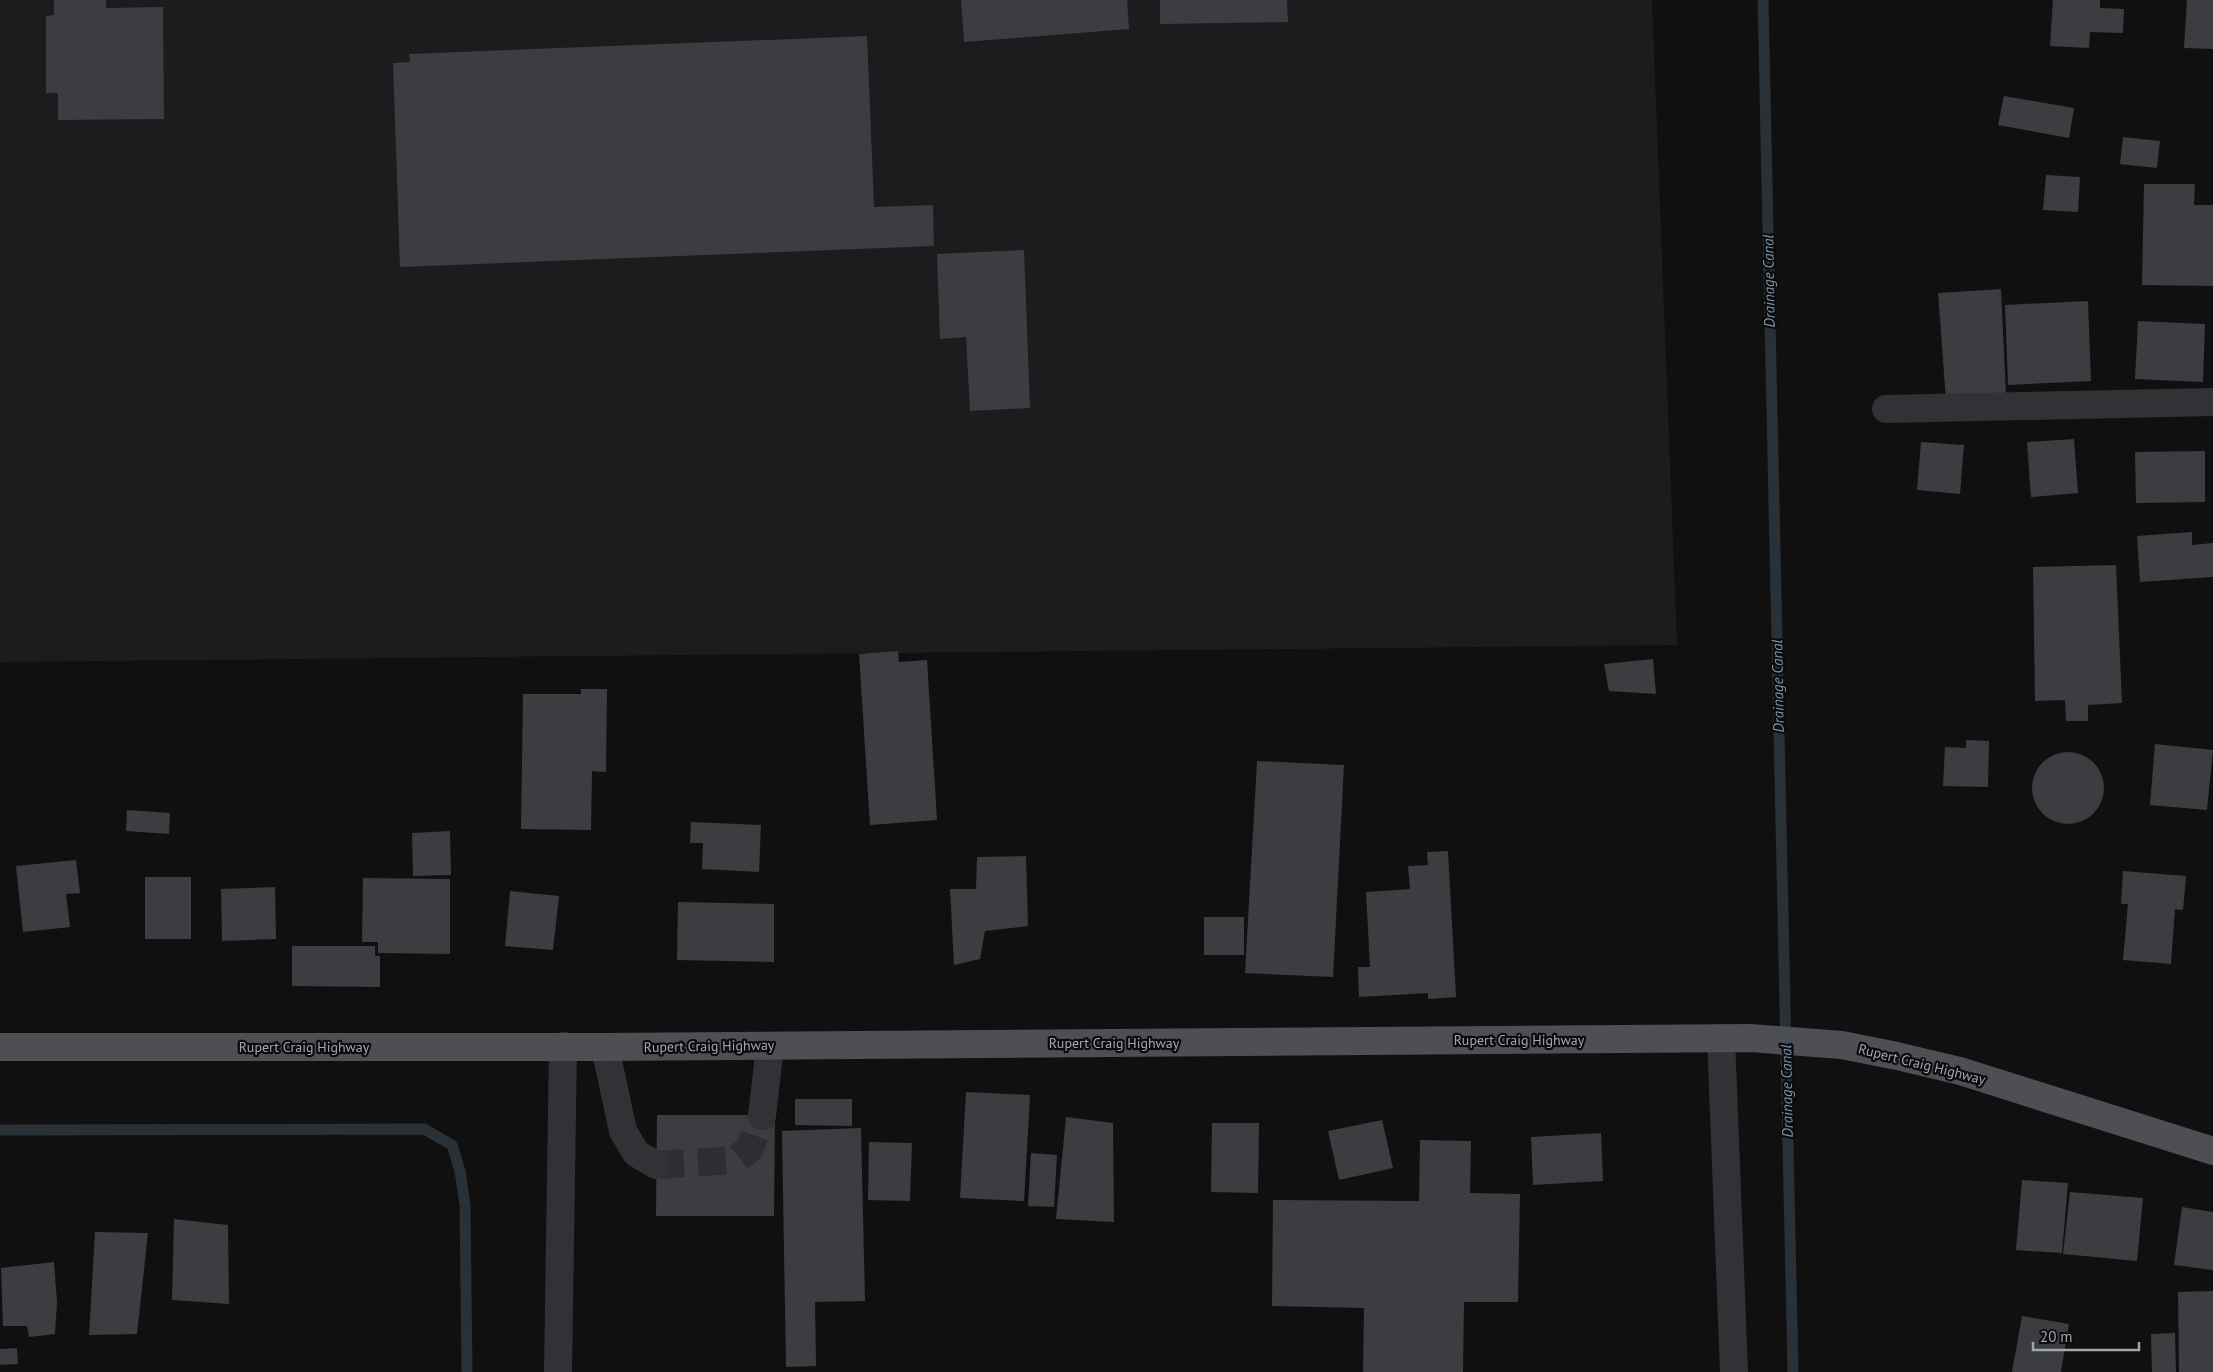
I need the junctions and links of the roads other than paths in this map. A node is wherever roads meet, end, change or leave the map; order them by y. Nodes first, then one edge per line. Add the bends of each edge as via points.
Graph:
1 (2213, 402) edge
2 (1886, 409) dead end
3 (1721, 1038) junction
4 (562, 1046) junction
5 (770, 1046) junction
6 (0, 1047) edge
7 (605, 1048) junction
8 (762, 1116) tunnel mouth
9 (2213, 1152) edge
10 (656, 1165) tunnel mouth
11 (558, 1372) edge
12 (1734, 1372) edge

1 - 2 street
3 - 5 main road, Rupert Craig Highway
3 - 9 main road, Rupert Craig Highway via 1842,1045 1897,1056 1960,1071
3 - 12 street
4 - 6 main road, Rupert Craig Highway
4 - 7 main road, Rupert Craig Highway
4 - 11 street
5 - 7 main road, Rupert Craig Highway
5 - 8 street
7 - 10 street via 623,1131 636,1153

